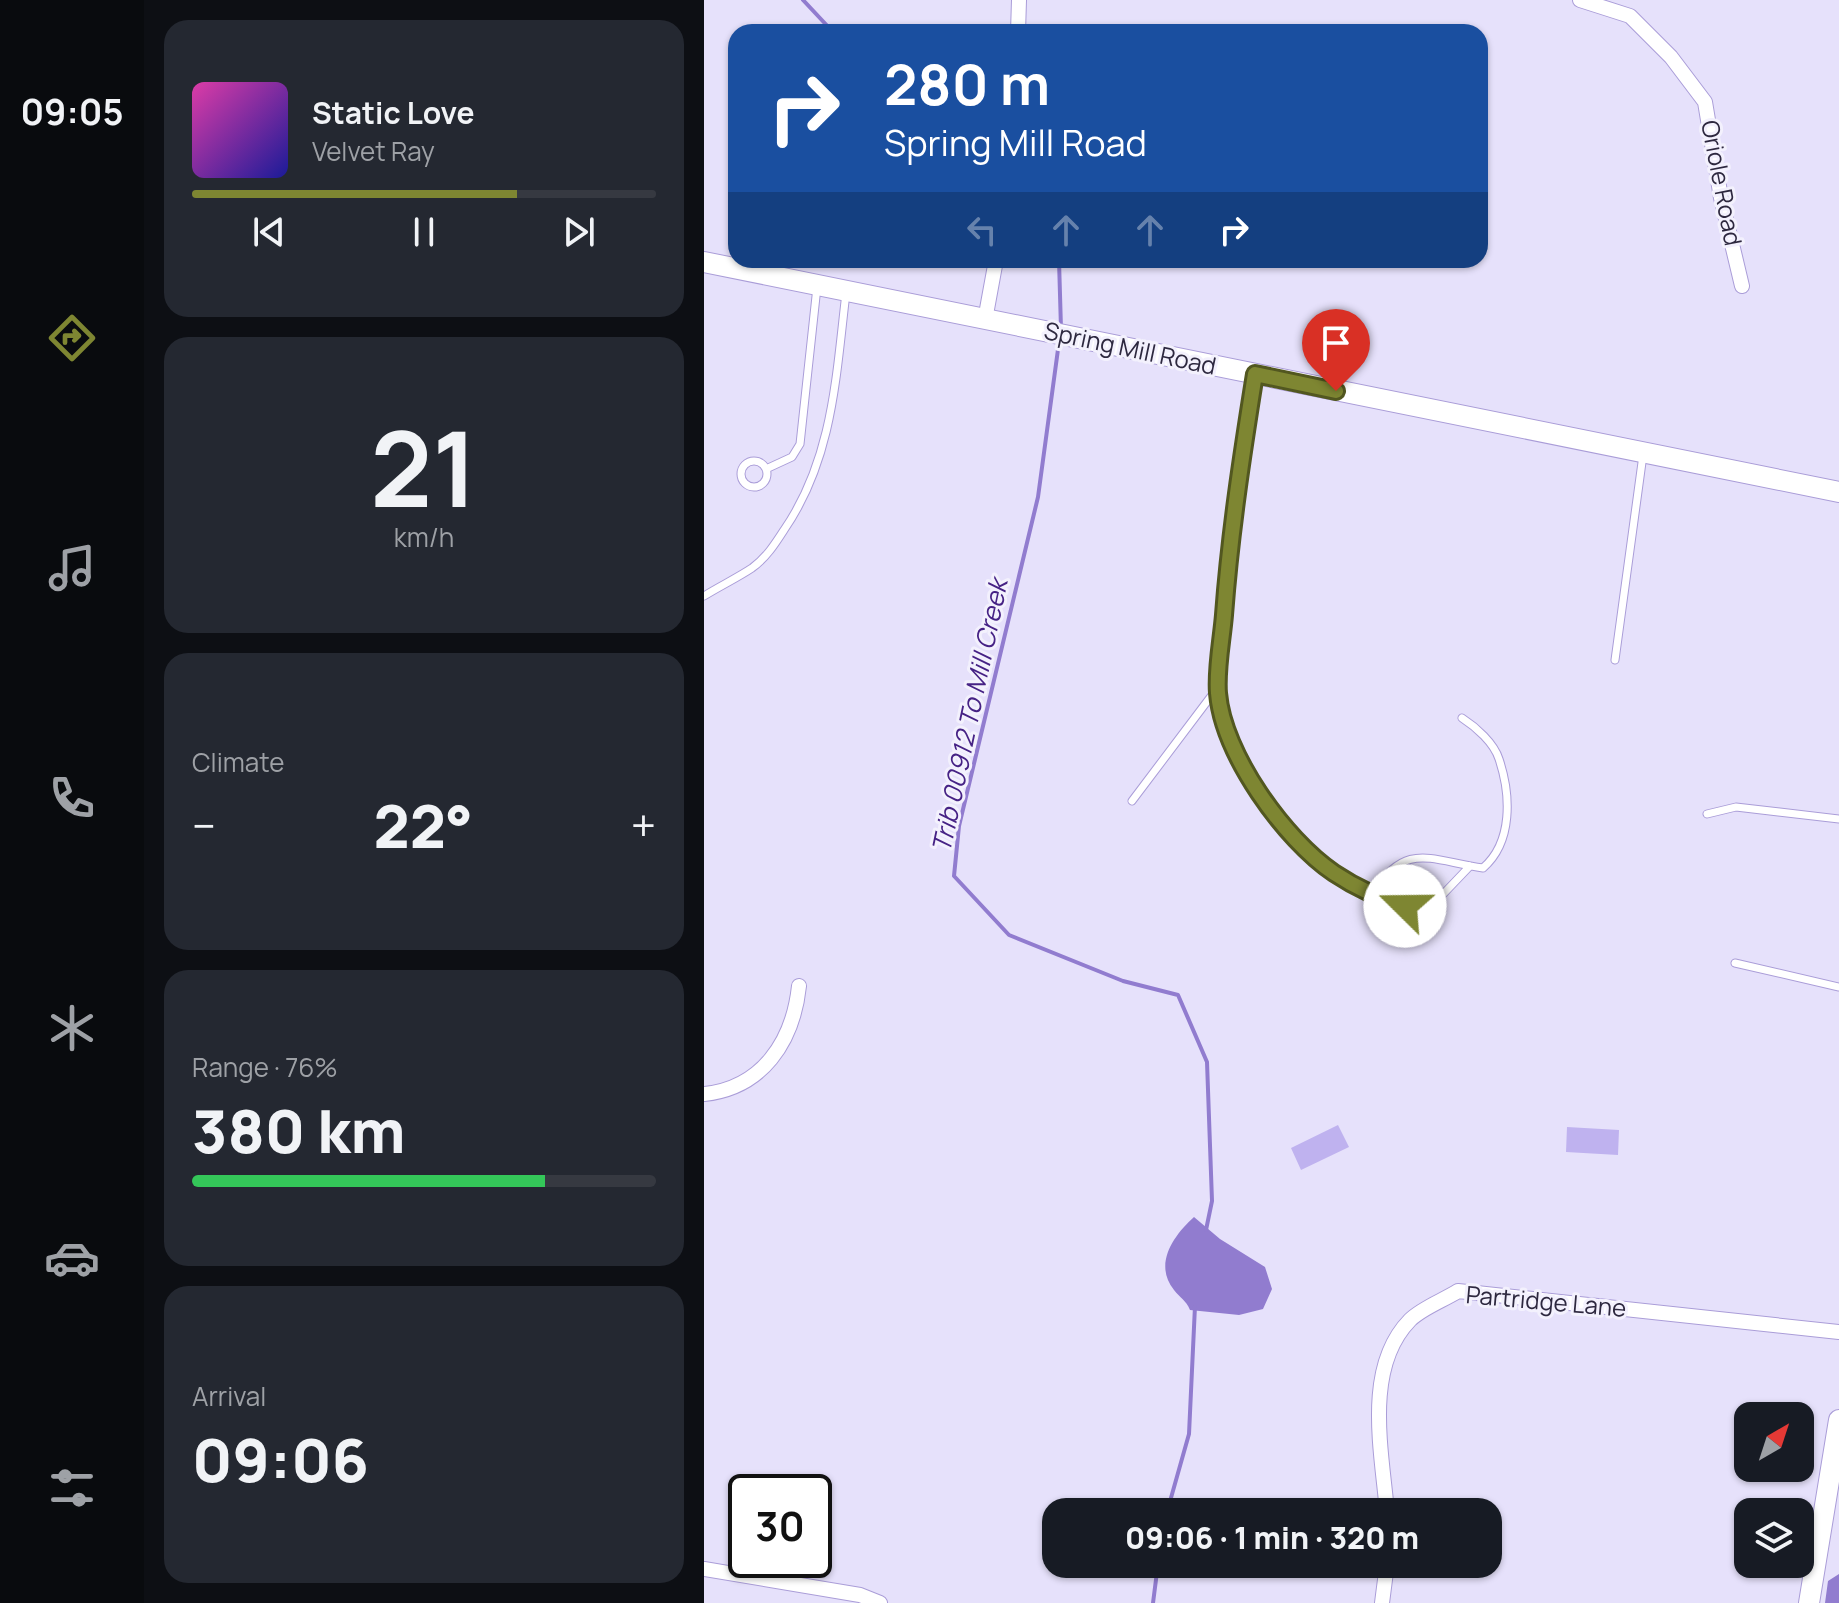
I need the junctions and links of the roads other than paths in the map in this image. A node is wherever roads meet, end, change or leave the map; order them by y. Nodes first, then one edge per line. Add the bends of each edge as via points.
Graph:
1 (1019, 0) edge
2 (1580, 0) edge
3 (1018, 24) edge
4 (704, 262) edge
5 (728, 267) edge
6 (733, 268) edge
7 (995, 268) edge
8 (817, 285) junction
9 (1742, 286) dead end
10 (846, 291) junction
11 (985, 320) junction
12 (1255, 374) junction
13 (1644, 453) junction
14 (766, 469) dead end
15 (1839, 492) edge
16 (704, 596) edge
17 (1615, 660) dead end
18 (1218, 686) junction
19 (1462, 718) dead end
20 (1132, 801) dead end
21 (1707, 814) dead end
22 (1839, 819) edge
23 (1470, 866) junction
24 (1372, 893) junction
25 (1426, 912) joint
26 (1735, 963) dead end
27 (799, 986) dead end
28 (1839, 987) edge
29 (704, 1094) edge
30 (1839, 1332) edge
31 (1839, 1420) edge
32 (1386, 1498) edge
33 (1832, 1506) edge
34 (704, 1569) edge
35 (1385, 1578) edge
36 (880, 1603) edge
37 (1382, 1603) edge
38 (1809, 1603) edge

1 - 3 street
2 - 9 street, Oriole Road via 1630,16 1705,102
4 - 5 main road, Spring Mill Road
6 - 8 main road, Spring Mill Road
7 - 11 street
8 - 10 main road, Spring Mill Road
8 - 14 lane via 800,444 792,457
10 - 11 main road, Spring Mill Road
10 - 16 lane via 832,409 821,460 801,505 753,567
11 - 12 main road, Spring Mill Road
12 - 13 main road, Spring Mill Road
12 - 18 street via 1230,532
13 - 15 main road, Spring Mill Road
13 - 17 lane
18 - 20 lane
18 - 24 street via 1235,752 1262,796 1296,839 1333,873
19 - 23 lane via 1499,757 1508,822 1498,855 1483,868
21 - 22 lane via 1736,807
23 - 24 lane via 1416,858 1399,861
23 - 25 lane
24 - 25 street
26 - 28 lane
27 - 29 street via 777,1054 728,1092
30 - 32 street, Partridge Lane via 1458,1291 1411,1319 1388,1352 1379,1407
31 - 33 main road
33 - 38 main road
34 - 36 street via 860,1595
35 - 37 street

